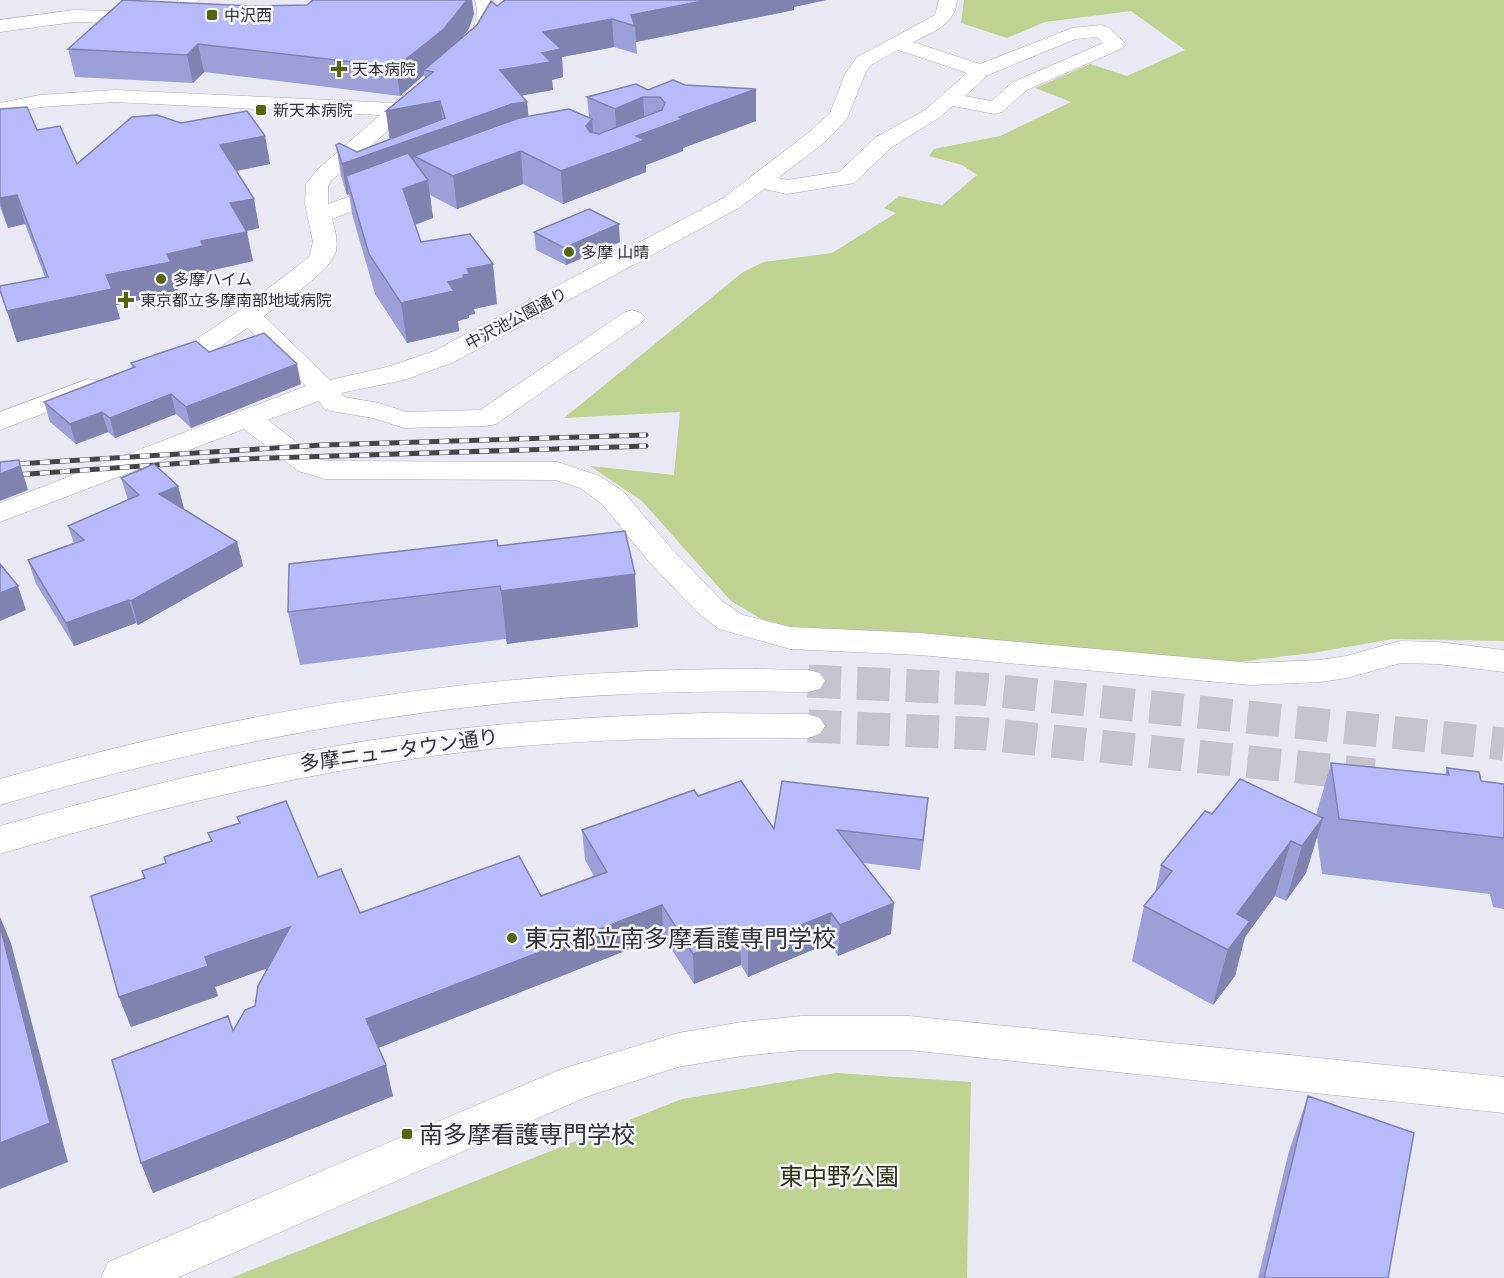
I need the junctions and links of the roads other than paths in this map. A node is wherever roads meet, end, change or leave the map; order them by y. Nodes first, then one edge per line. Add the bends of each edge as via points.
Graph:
1 (190, 0) edge
2 (484, 0) edge
3 (948, 0) edge
4 (170, 19) junction
5 (193, 20) edge
6 (0, 26) edge
7 (898, 44) junction
8 (457, 59) edge
9 (981, 71) junction
10 (434, 79) edge
11 (948, 99) junction
12 (0, 110) edge
13 (399, 110) junction
14 (760, 181) junction
15 (409, 182) edge
16 (320, 215) junction
17 (249, 315) junction
18 (632, 318) dead end
19 (142, 367) edge
20 (109, 379) edge
21 (324, 389) junction
22 (249, 419) junction
23 (0, 422) edge
24 (0, 513) edge
25 (1504, 661) edge
26 (808, 681) tunnel mouth
27 (807, 726) tunnel mouth
28 (0, 792) edge
29 (0, 840) edge
30 (1504, 1095) edge
31 (125, 1278) edge

1 - 4 street
2 - 8 street via 488,9 485,24 471,47
3 - 7 street, 中沢池公園通り via 942,19
4 - 5 street
4 - 6 street via 15,15
7 - 9 street
7 - 14 street, 中沢池公園通り via 864,61 840,115
9 - 11 street
9 - 11 street via 1072,34 1101,31 1116,44 1020,86 995,108
10 - 13 street
11 - 14 street via 932,114 884,142 846,178 787,188
12 - 13 street via 49,100 115,96
13 - 16 street via 317,185
14 - 21 street, 中沢池公園通り via 731,203 443,357 394,374
15 - 16 street
16 - 17 street via 324,254
17 - 19 street via 198,350
17 - 21 street
18 - 21 street via 486,418 404,420 379,411 335,404
20 - 23 street
21 - 22 street, 中沢池公園通り
22 - 24 street, 中沢池公園通り
22 - 25 street via 308,465 326,470 558,471 590,482 613,498 711,608 731,622 790,638 920,644 1251,675 1347,667 1400,652 1438,652
26 - 28 street via 599,684 389,706 246,730 106,762
27 - 29 street, 多摩ニュータウン通り via 603,726 388,748 159,794
30 - 31 street via 909,1034 802,1033 742,1039 678,1050 574,1083

